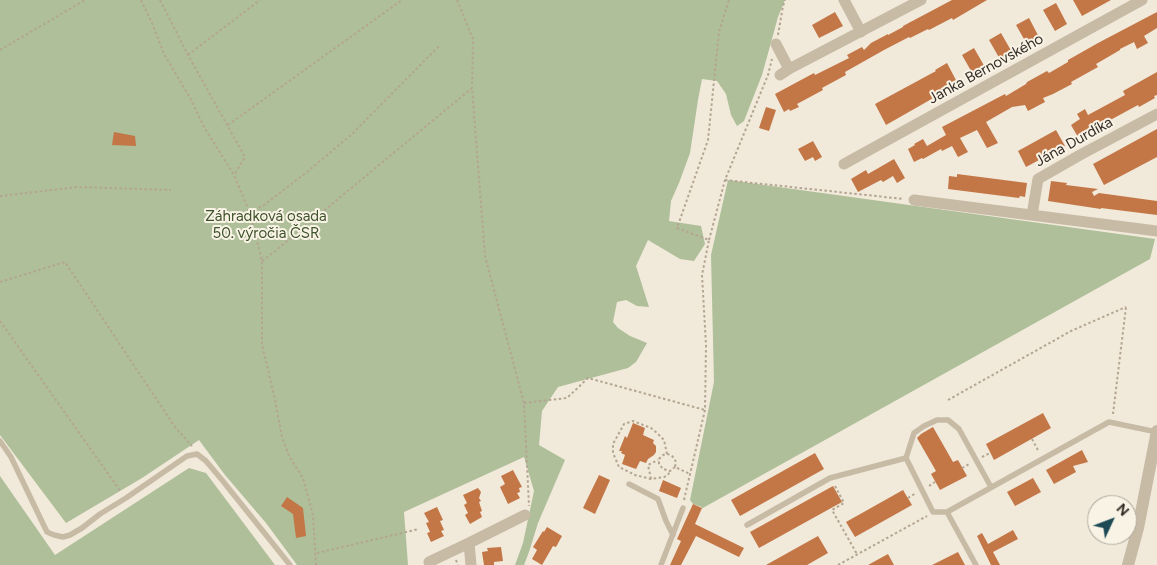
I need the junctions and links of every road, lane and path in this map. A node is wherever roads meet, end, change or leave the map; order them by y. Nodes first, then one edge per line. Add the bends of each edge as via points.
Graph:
1 (85, 0) edge
2 (140, 0) edge
3 (160, 0) edge
4 (260, 0) edge
5 (402, 0) edge
6 (457, 0) edge
7 (729, 0) edge
8 (844, 0) edge
9 (1142, 0) edge
10 (913, 2) edge
11 (861, 32) junction
12 (776, 44) dead end
13 (439, 46) dead end
14 (0, 50) edge
15 (188, 55) junction
16 (768, 75) dead end
17 (472, 88) junction
18 (1157, 114) edge
19 (228, 125) junction
20 (844, 164) dead end
21 (234, 176) junction
22 (725, 180) junction
23 (171, 190) dead end
24 (0, 196) edge
25 (914, 200) joint
26 (250, 213) junction
27 (1032, 215) junction
28 (1157, 231) edge
29 (709, 240) junction
30 (262, 261) junction
31 (0, 282) edge
32 (0, 321) edge
33 (948, 400) dead end
34 (524, 403) junction
35 (705, 410) junction
36 (1112, 422) junction
37 (1157, 431) edge
38 (1032, 439) dead end
39 (0, 442) edge
40 (192, 445) dead end
41 (667, 454) junction
42 (906, 458) junction
43 (1043, 458) junction
44 (659, 460) junction
45 (675, 467) junction
46 (670, 470) junction
47 (690, 474) junction
48 (830, 478) junction
49 (651, 479) junction
50 (629, 484) dead end
51 (991, 487) junction
52 (121, 493) dead end
53 (683, 508) joint
54 (933, 512) junction
55 (947, 512) junction
56 (525, 515) joint
57 (747, 525) dead end
58 (419, 529) dead end
59 (672, 535) junction
60 (469, 543) junction
61 (316, 553) junction
62 (857, 554) junction
63 (429, 562) dead end
64 (844, 562) junction
65 (290, 565) edge
66 (316, 565) edge
67 (471, 565) edge
68 (661, 565) edge
69 (838, 565) edge
70 (846, 565) edge
71 (976, 565) edge
72 (1128, 565) edge

1 - 14 path
2 - 21 path via 164,54
3 - 15 path
4 - 15 path
5 - 19 path
6 - 17 path via 474,39
7 - 29 path via 719,32 708,140 676,228
8 - 11 street
9 - 20 street, Janka Bernovského
10 - 11 street
11 - 12 street via 785,72
13 - 26 path via 351,135
15 - 19 path
16 - 22 path
17 - 30 path
17 - 34 path via 486,256
18 - 27 street, Jána Durdíka via 1038,179
19 - 21 path via 245,157
21 - 26 path
22 - 25 path
22 - 29 path
23 - 24 path via 78,187
25 - 27 street
26 - 30 path
27 - 28 street
29 - 35 path via 702,275
30 - 61 path via 262,345 282,438 303,478 314,515
31 - 40 path via 65,262 175,428
32 - 52 path
33 - 36 path via 1072,331 1126,307
34 - 35 path via 566,398 588,378
34 - 56 path via 529,508
35 - 47 path
36 - 37 lane
36 - 43 lane
37 - 72 street
38 - 43 path
39 - 65 lane via 11,457 47,532 62,537 82,528 187,456 196,454 206,461
41 - 44 path
41 - 45 path via 674,458
41 - 49 path via 664,440 657,432 633,421 624,424 613,453 620,467
42 - 48 lane
42 - 51 lane via 914,434 937,420 948,420 959,429
42 - 54 lane
43 - 51 lane
44 - 46 path via 663,469
44 - 49 path via 648,465
45 - 46 path
45 - 47 path
46 - 49 path via 664,477
47 - 53 path
48 - 57 lane
48 - 62 path via 844,503 832,510
50 - 59 lane via 658,498
51 - 55 lane
53 - 59 lane
54 - 55 lane
54 - 62 path
55 - 71 lane
56 - 60 street
58 - 61 path
59 - 68 lane
60 - 63 street
60 - 67 street
61 - 66 path
62 - 64 path
64 - 69 path
64 - 70 path

